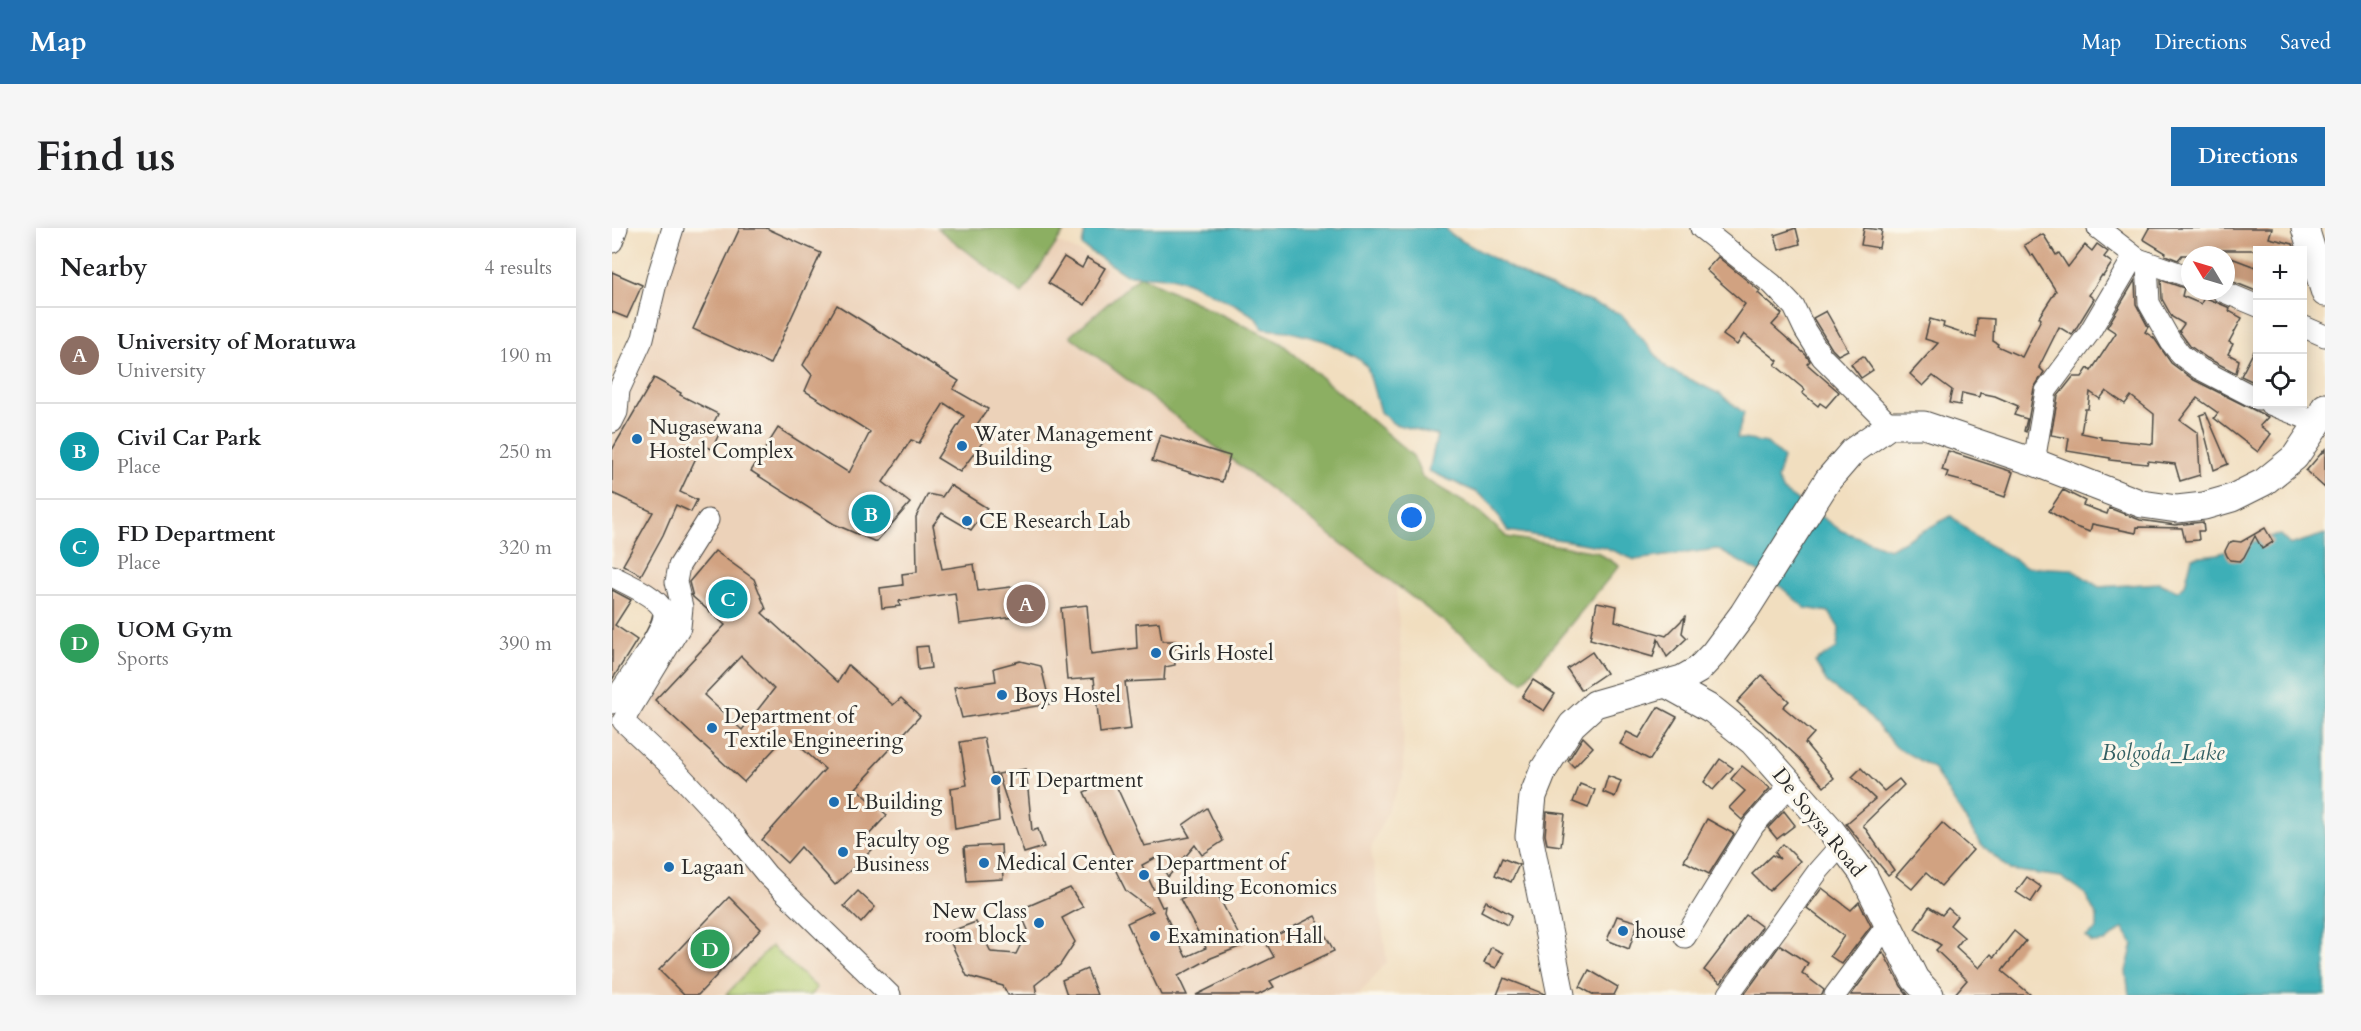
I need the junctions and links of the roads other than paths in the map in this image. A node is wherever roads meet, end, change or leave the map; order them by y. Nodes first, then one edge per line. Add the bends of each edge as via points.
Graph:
1 (617, 228) edge
2 (673, 228) edge
3 (1701, 228) edge
4 (2098, 228) edge
5 (2305, 228) edge
6 (612, 242) edge
7 (2143, 260) junction
8 (2181, 275) edge
9 (2325, 293) edge
10 (2235, 296) edge
11 (2253, 304) edge
12 (2307, 328) edge
13 (2325, 336) edge
14 (616, 387) edge
15 (2253, 396) edge
16 (2289, 408) edge
17 (2322, 415) edge
18 (612, 422) edge
19 (1890, 425) junction
20 (2034, 462) junction
21 (708, 520) dead end
22 (612, 576) edge
23 (1668, 685) junction
24 (612, 703) edge
25 (1790, 785) junction
26 (1842, 844) junction
27 (1888, 924) junction
28 (1685, 937) dead end
29 (1729, 994) edge
30 (890, 995) edge
31 (1561, 995) edge
32 (1835, 995) edge
33 (1930, 995) edge

1 - 6 street
2 - 14 street via 643,338
3 - 19 street via 1794,306 1822,357
4 - 7 street
5 - 9 main road
7 - 8 street
7 - 15 street via 2149,303 2181,355
7 - 20 street via 2129,265 2089,333 2046,391
10 - 11 street
12 - 13 street
14 - 18 street via 617,412
16 - 17 street
17 - 20 main road via 2295,457 2264,482 2204,506 2177,509 2142,504
19 - 20 main road via 1924,425
19 - 23 main road via 1853,451 1828,480 1714,653 1698,670
21 - 30 street via 679,566 676,582 682,607 680,627 623,721 676,771 767,874
22 - 24 street via 654,599 663,608 664,620
23 - 25 main road, De Soysa Road via 1713,710 1753,742
23 - 31 main road via 1595,704 1558,744 1537,783 1529,836
25 - 26 main road, De Soysa Road
25 - 28 street via 1754,825
26 - 27 main road, De Soysa Road via 1862,872
26 - 29 street
27 - 32 street
27 - 33 main road, De Soysa Road via 1915,979

